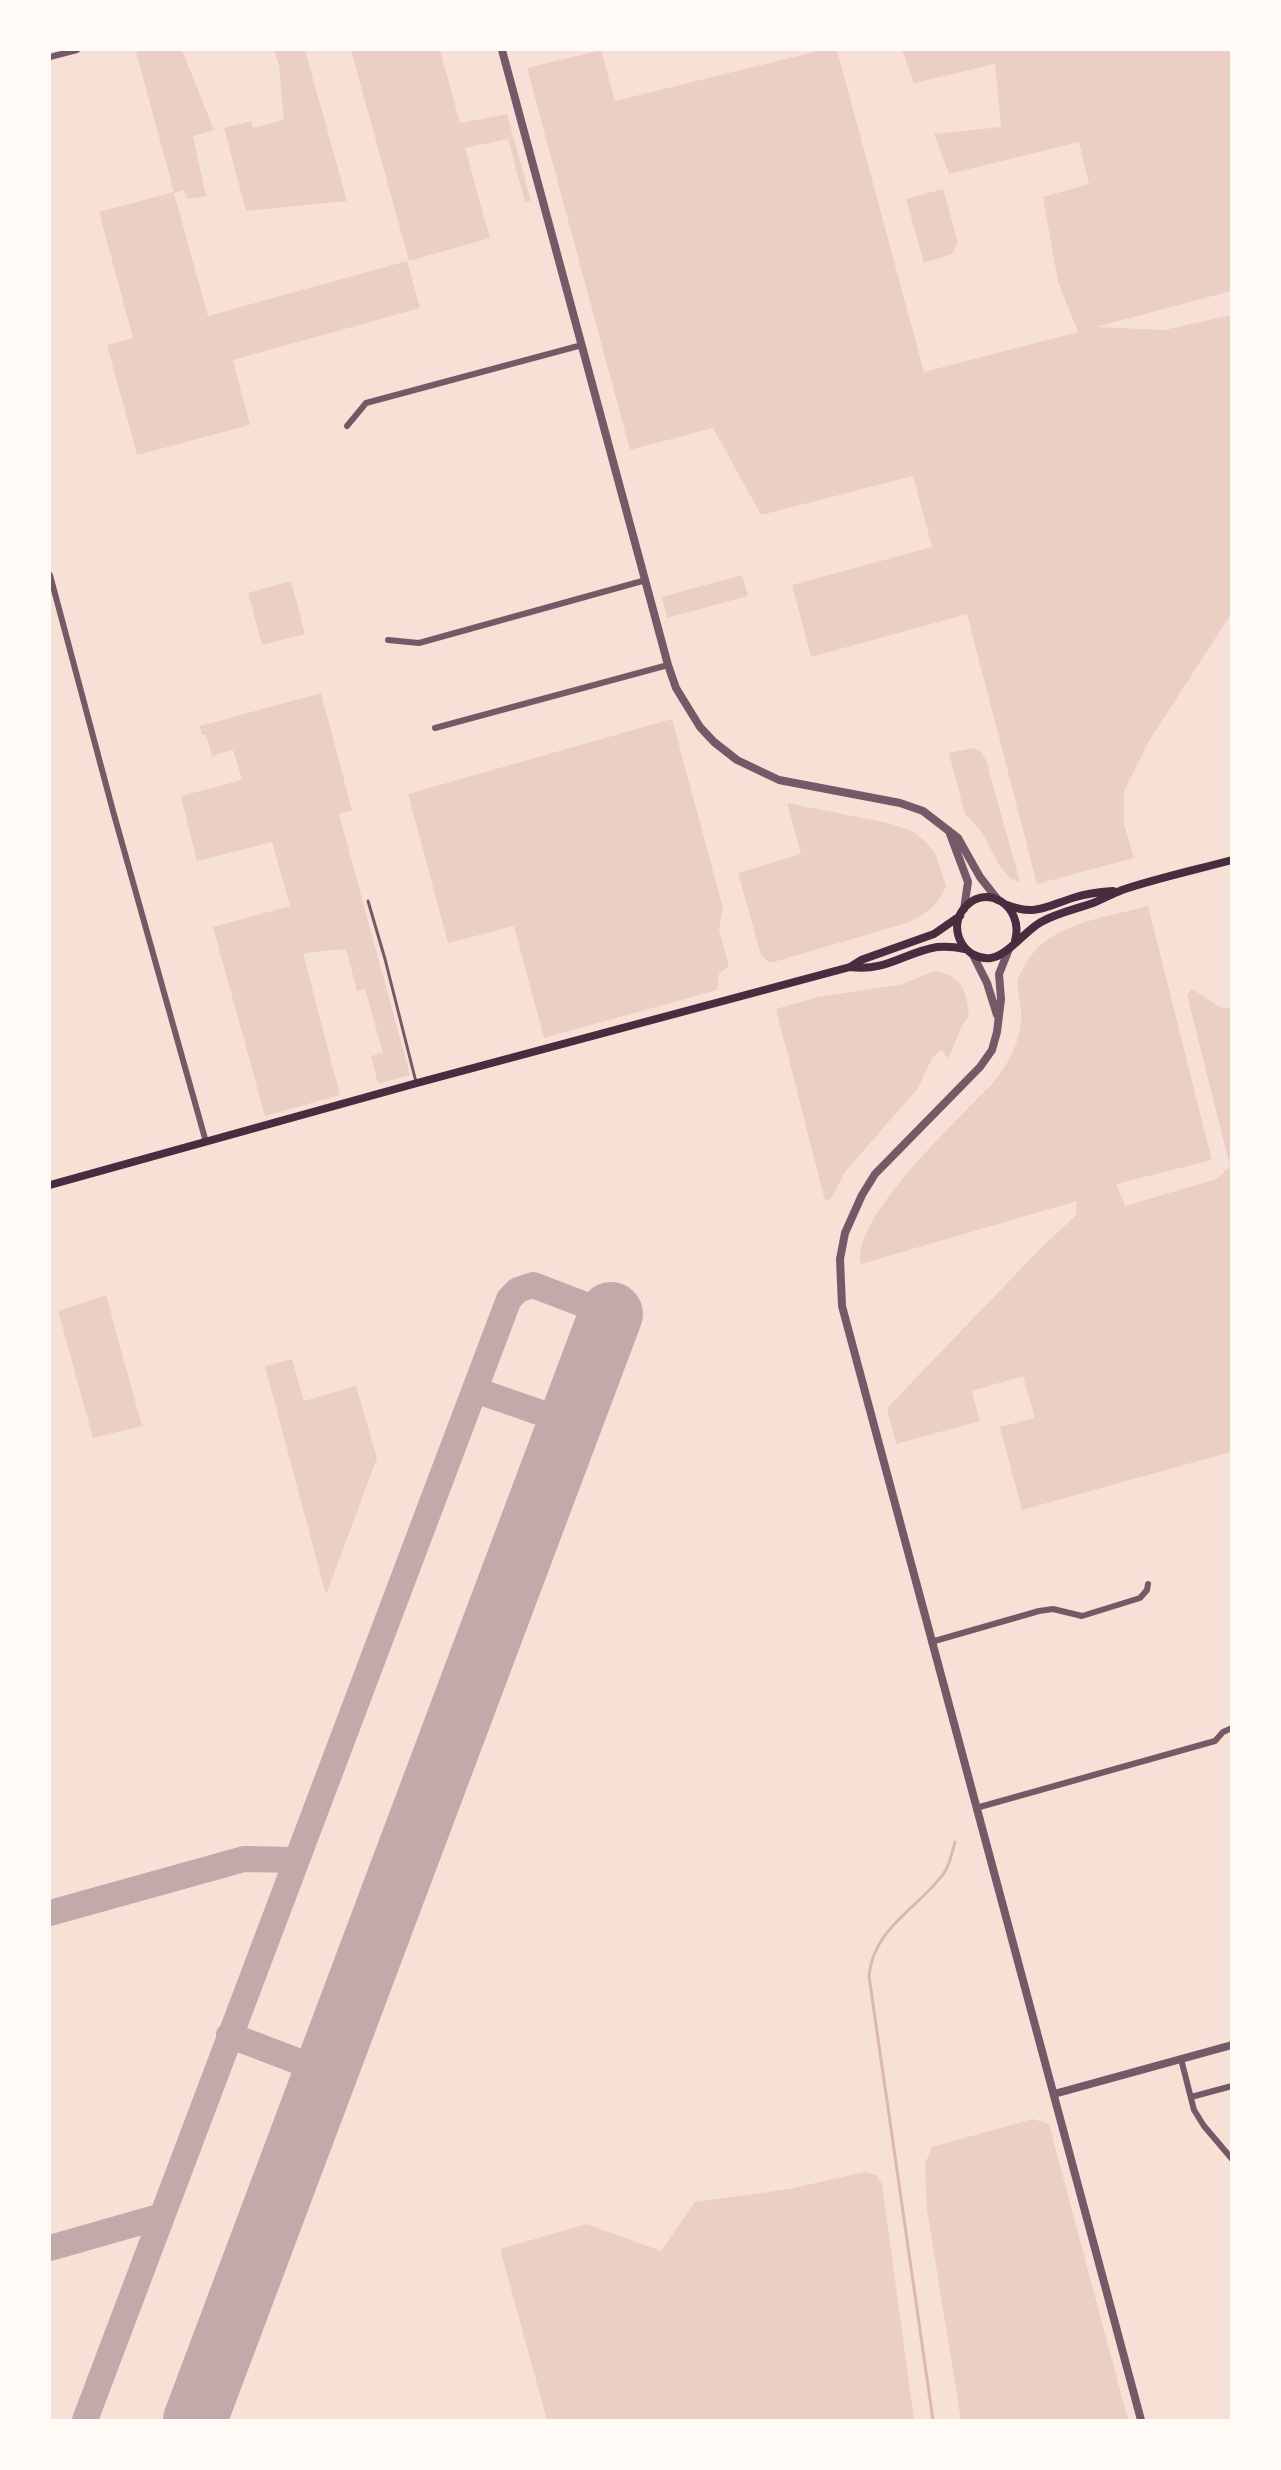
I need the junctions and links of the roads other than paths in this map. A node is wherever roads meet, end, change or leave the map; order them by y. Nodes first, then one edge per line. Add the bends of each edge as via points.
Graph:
1 (77, 50) edge
2 (502, 50) edge
3 (50, 57) edge
4 (582, 345) junction
5 (347, 426) dead end
6 (50, 575) edge
7 (646, 580) junction
8 (388, 640) dead end
9 (668, 665) junction
10 (435, 728) dead end
11 (949, 831) junction
12 (1232, 860) edge
13 (1120, 891) junction
14 (998, 900) junction
15 (368, 901) dead end
16 (1007, 905) junction
17 (962, 912) junction
18 (1015, 941) junction
19 (965, 949) junction
20 (1009, 949) junction
21 (973, 955) junction
22 (850, 967) junction
23 (998, 1017) junction
24 (417, 1083) junction
25 (206, 1142) junction
26 (50, 1185) edge
27 (1148, 1584) dead end
28 (931, 1642) junction
29 (1232, 1728) edge
30 (975, 1808) junction
31 (1232, 2045) edge
32 (1181, 2059) junction
33 (1232, 2086) edge
34 (1054, 2094) junction
35 (1191, 2097) junction
36 (1232, 2159) edge
37 (1141, 2421) edge

1 - 3 street
2 - 4 street
4 - 5 street via 366,404
4 - 7 street
6 - 25 street
7 - 8 street via 419,644
7 - 9 street
9 - 10 street
9 - 11 street via 676,688 700,727 737,760 779,780 900,803 923,811
11 - 14 street via 958,838
11 - 17 street via 968,882
12 - 13 main road
13 - 16 main road via 1085,894 1036,911
13 - 18 main road via 1041,922
14 - 16 main road
14 - 17 main road via 978,899
15 - 24 lane
16 - 18 main road via 1017,922
17 - 19 main road via 957,931
17 - 22 main road via 934,934
18 - 20 main road
19 - 21 main road
19 - 22 main road via 935,948 879,966
20 - 21 main road via 992,958
20 - 23 street via 999,974
21 - 23 street
22 - 24 main road
23 - 28 street via 992,1050 980,1067 875,1174 845,1233 840,1259 842,1306
24 - 25 main road
25 - 26 main road
27 - 28 street via 1140,1598 1082,1616 1053,1609 1039,1611
28 - 30 street
29 - 30 street via 1215,1741
30 - 34 street
31 - 32 street
32 - 34 street
32 - 35 street
33 - 35 street
34 - 37 street
35 - 36 street via 1204,2126

